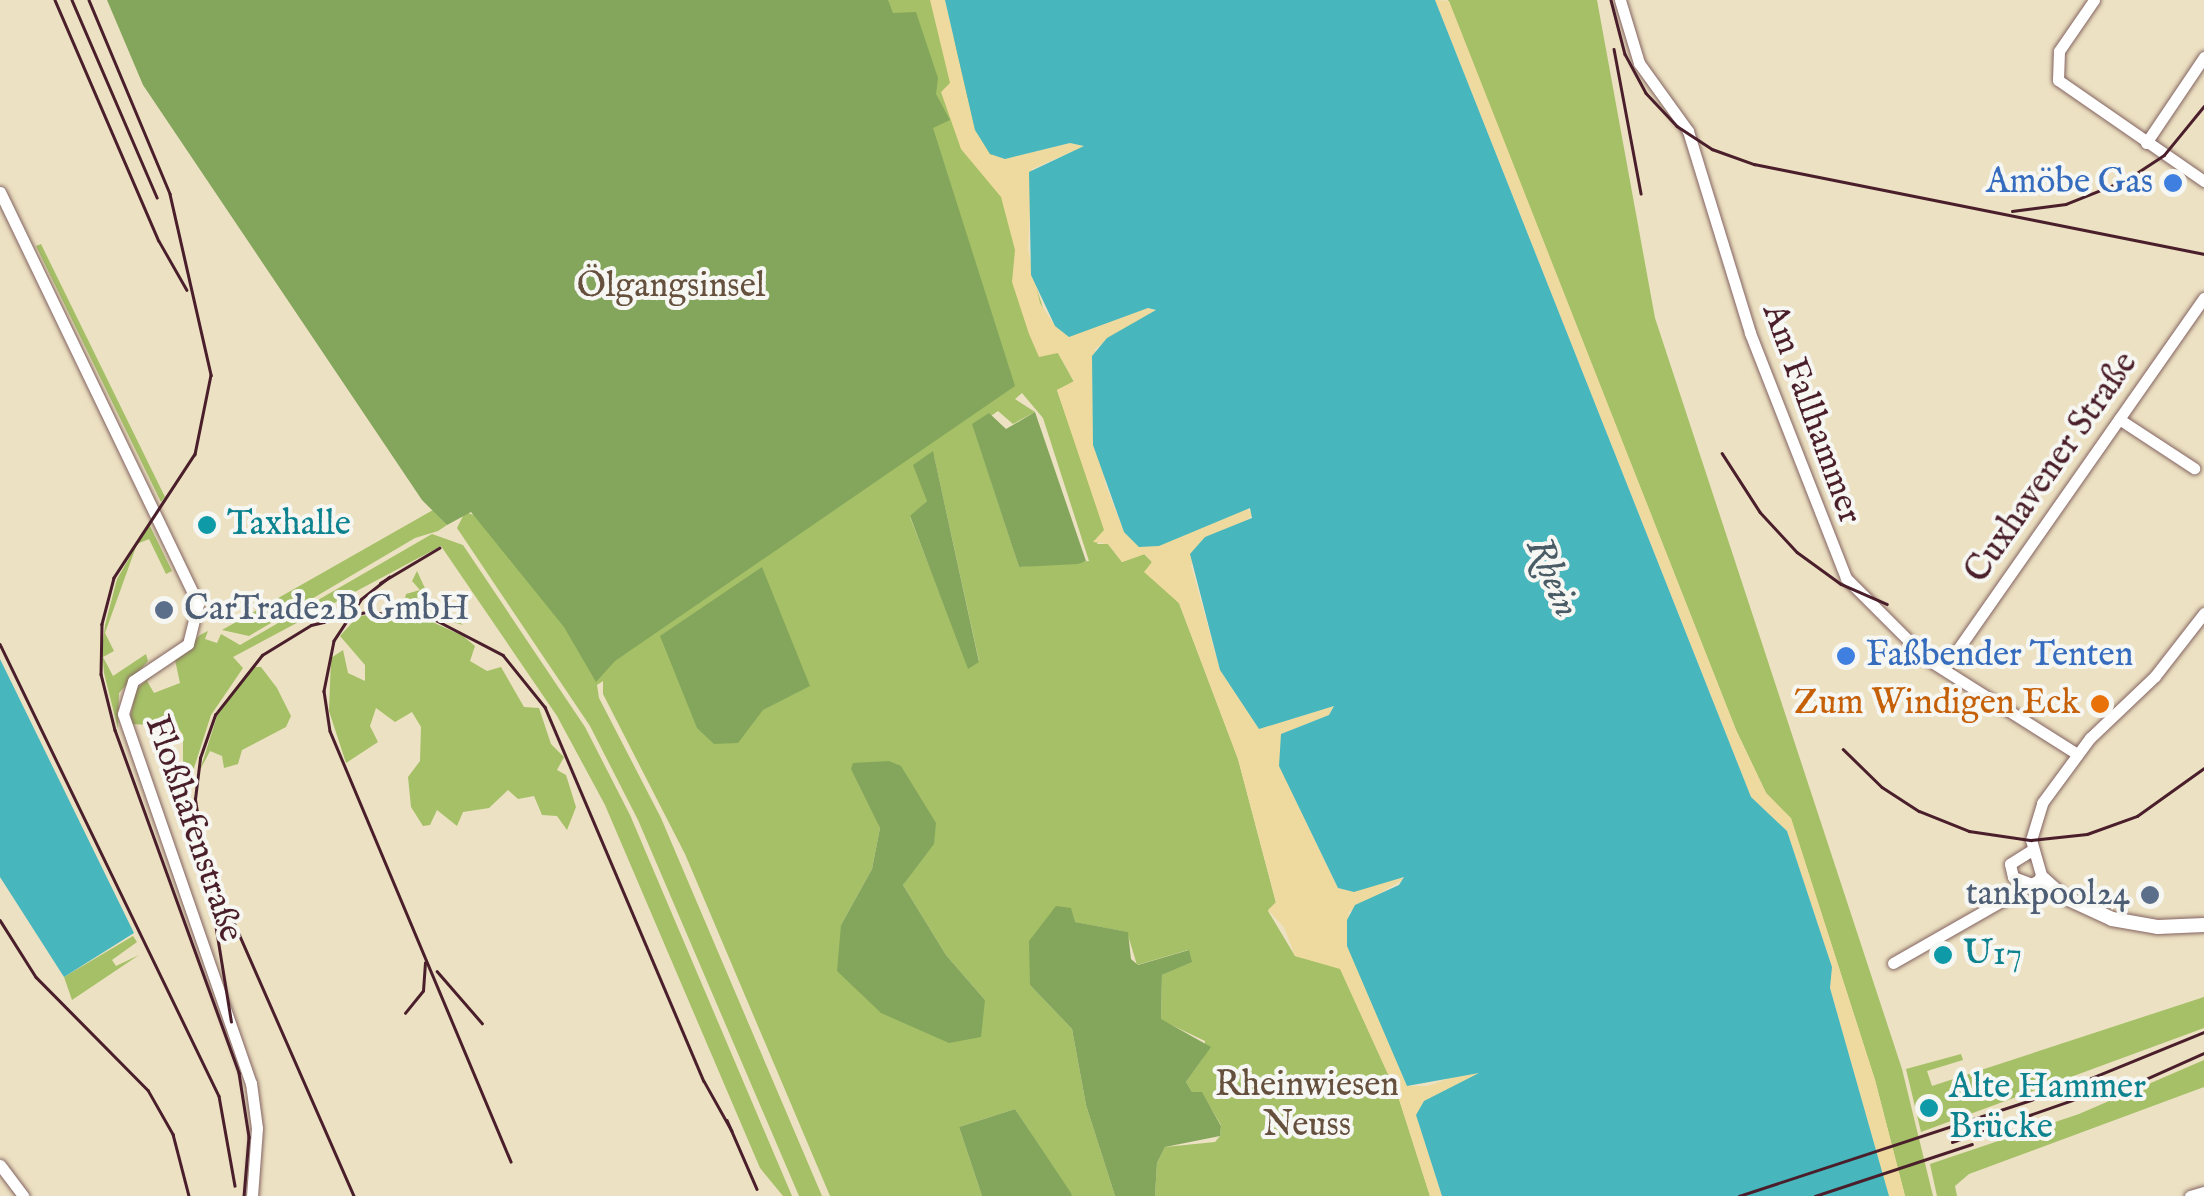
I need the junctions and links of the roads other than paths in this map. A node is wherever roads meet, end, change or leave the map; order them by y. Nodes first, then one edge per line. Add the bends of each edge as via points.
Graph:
1 (1620, 0) edge
2 (2094, 0) edge
3 (2204, 58) edge
4 (2146, 143) junction
5 (2204, 181) edge
6 (0, 192) edge
7 (2204, 298) edge
8 (2119, 420) junction
9 (2194, 468) dead end
10 (2204, 612) edge
11 (1944, 669) junction
12 (2077, 754) junction
13 (2032, 850) junction
14 (2037, 881) junction
15 (2204, 925) edge
16 (1893, 963) dead end
17 (0, 1166) edge
18 (2204, 1192) edge
19 (23, 1196) edge
20 (252, 1196) edge
21 (2190, 1196) edge

1 - 11 street, Am Fallhammer via 1639,63 1690,136 1750,333 1836,561 1864,603
2 - 4 street via 2059,51 2058,80
3 - 4 street
4 - 5 street
6 - 20 street, Floßhafenstraße via 198,604 188,644 133,681 123,714 251,1083 257,1128
7 - 8 street, Cuxhavener Straße
8 - 9 street
8 - 11 street, Cuxhavener Straße
10 - 12 street via 2170,658
11 - 12 street, Am Fallhammer
12 - 13 street via 2038,812
13 - 14 street
13 - 14 street via 2013,856 2010,868 2017,880
14 - 15 street via 2112,919
14 - 16 street
17 - 19 street
18 - 21 street

